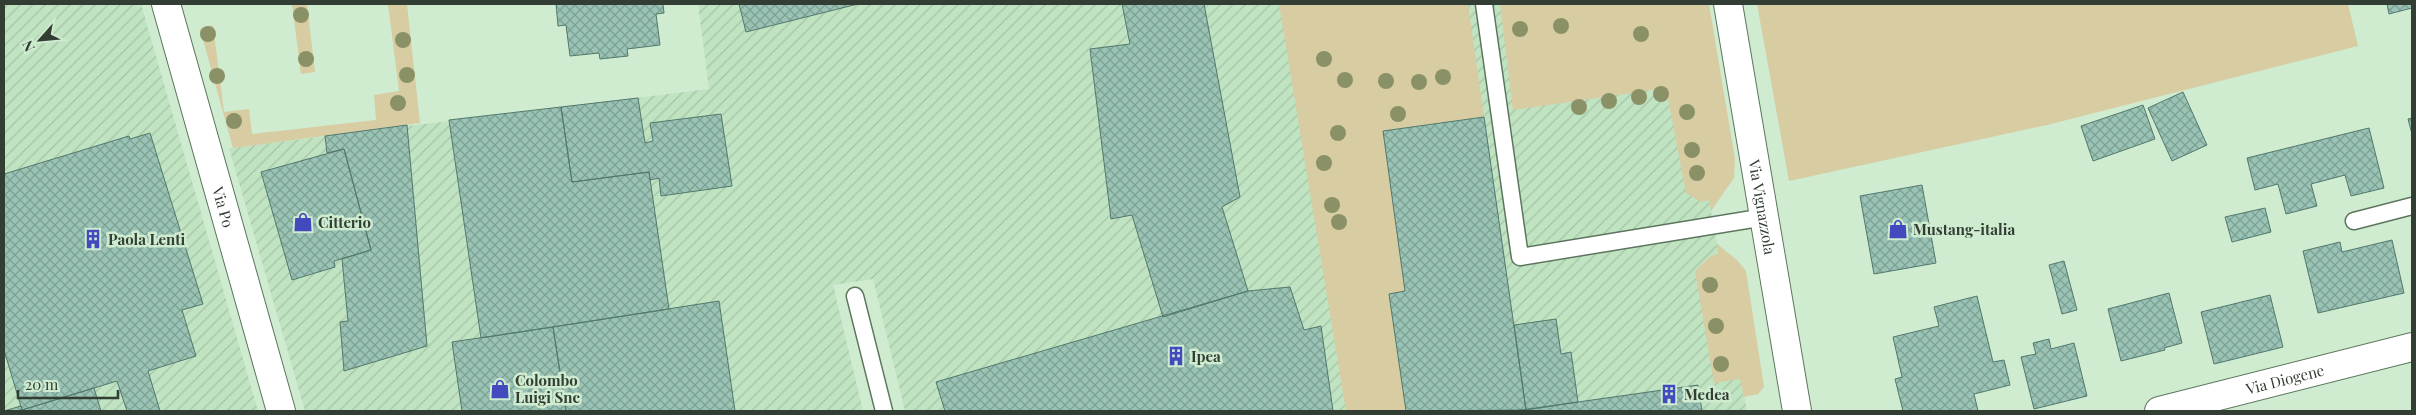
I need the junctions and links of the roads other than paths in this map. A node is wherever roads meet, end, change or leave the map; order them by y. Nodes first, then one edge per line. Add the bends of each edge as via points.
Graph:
1 (166, 4) edge
2 (1484, 4) edge
3 (1728, 4) edge
4 (2412, 206) edge
5 (1765, 217) junction
6 (2354, 221) dead end
7 (855, 296) dead end
8 (2412, 347) edge
9 (281, 411) edge
10 (884, 411) edge
11 (1797, 411) edge
12 (2158, 411) edge

1 - 9 street, Via Po
2 - 5 lane via 1520,257
3 - 5 street, Via Vignazzola
4 - 6 lane
5 - 11 street, Via Vignazzola
7 - 10 lane
8 - 12 street, Via Diogene

